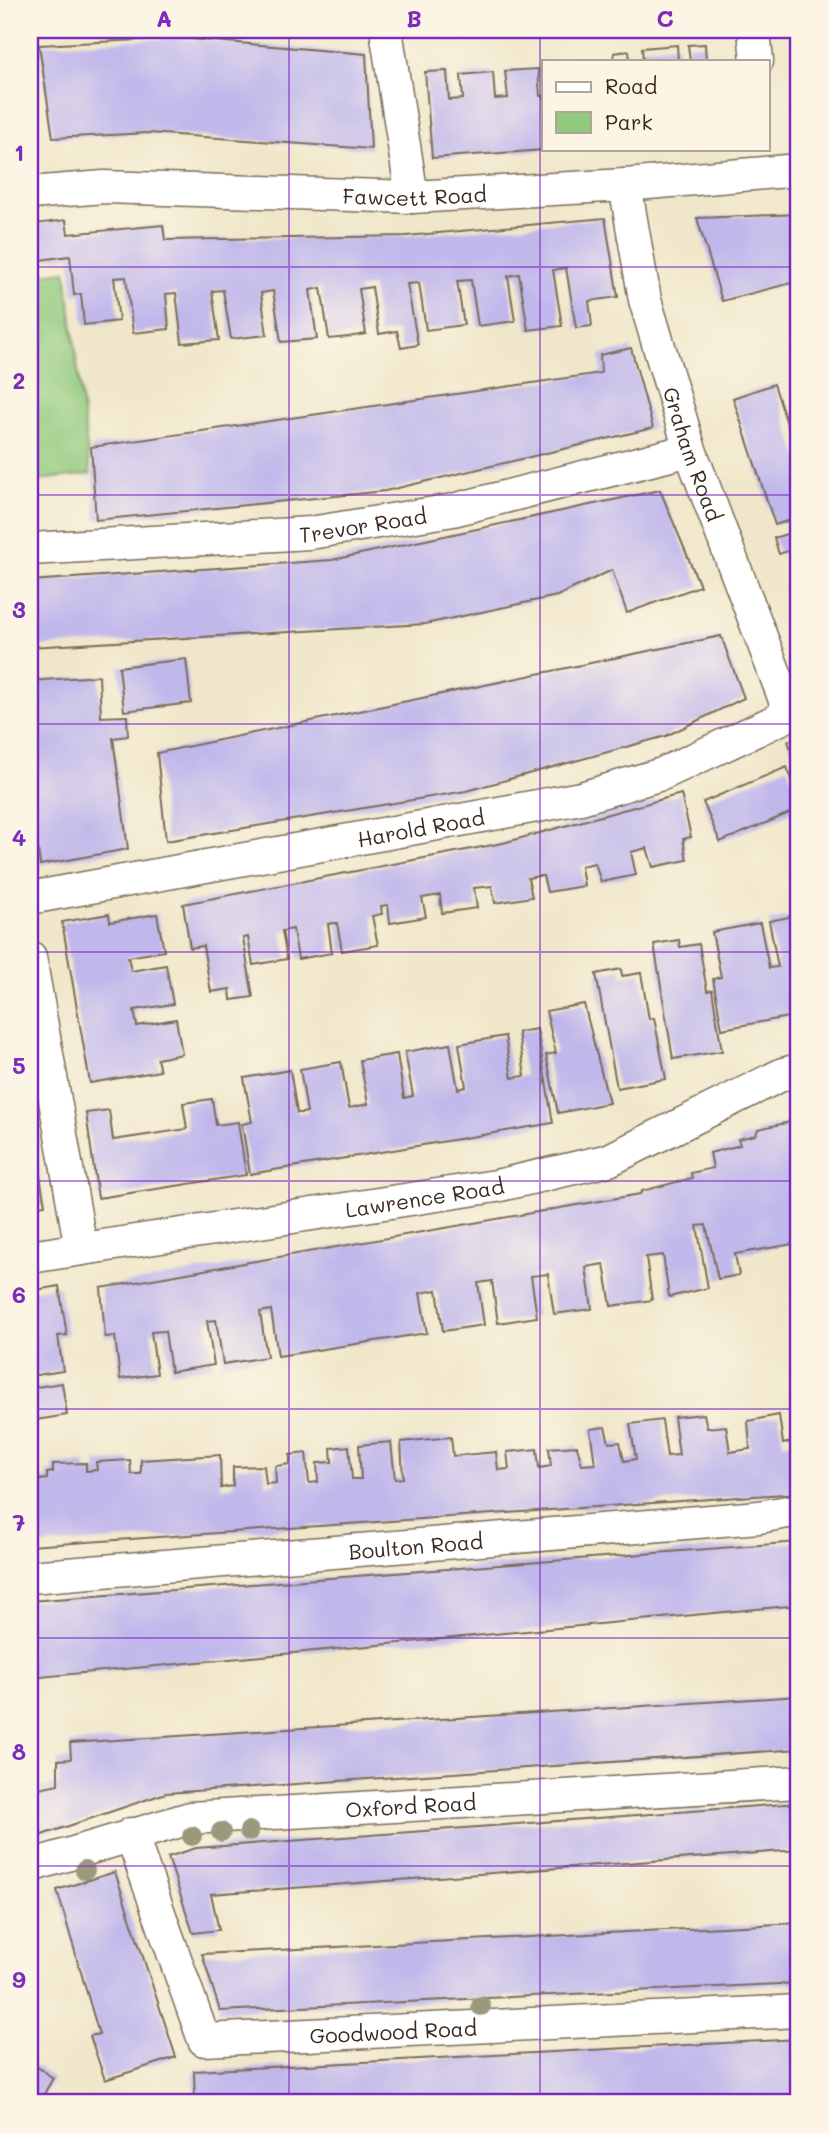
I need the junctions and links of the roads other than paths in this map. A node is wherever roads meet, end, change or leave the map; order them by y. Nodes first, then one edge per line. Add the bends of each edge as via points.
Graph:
1 (386, 30) edge
2 (754, 30) edge
3 (757, 60) edge
4 (765, 160) edge
5 (799, 170) edge
6 (625, 185) junction
7 (30, 193) edge
8 (412, 197) junction
9 (690, 450) junction
10 (30, 549) edge
11 (795, 711) edge
12 (30, 898) edge
13 (30, 957) edge
14 (799, 1070) edge
15 (81, 1249) junction
16 (30, 1257) edge
17 (799, 1510) edge
18 (30, 1577) edge
19 (799, 1782) edge
20 (131, 1834) junction
21 (30, 1866) edge
22 (799, 2011) edge

1 - 8 street
2 - 3 street
4 - 5 street, Fawcett Road
4 - 6 street, Fawcett Road
6 - 8 street, Fawcett Road
6 - 9 street, Graham Road via 645,300
7 - 8 street, Fawcett Road via 104,187
9 - 10 street, Trevor Road via 453,510 310,533
9 - 11 street, Graham Road
11 - 12 street, Harold Road via 662,774 581,798
13 - 15 street
14 - 15 street, Lawrence Road via 609,1160 496,1186
15 - 16 street, Lawrence Road
17 - 18 street, Boulton Road
19 - 20 street, Oxford Road via 190,1818
20 - 21 street, Oxford Road
20 - 22 street, Goodwood Road via 204,2040

